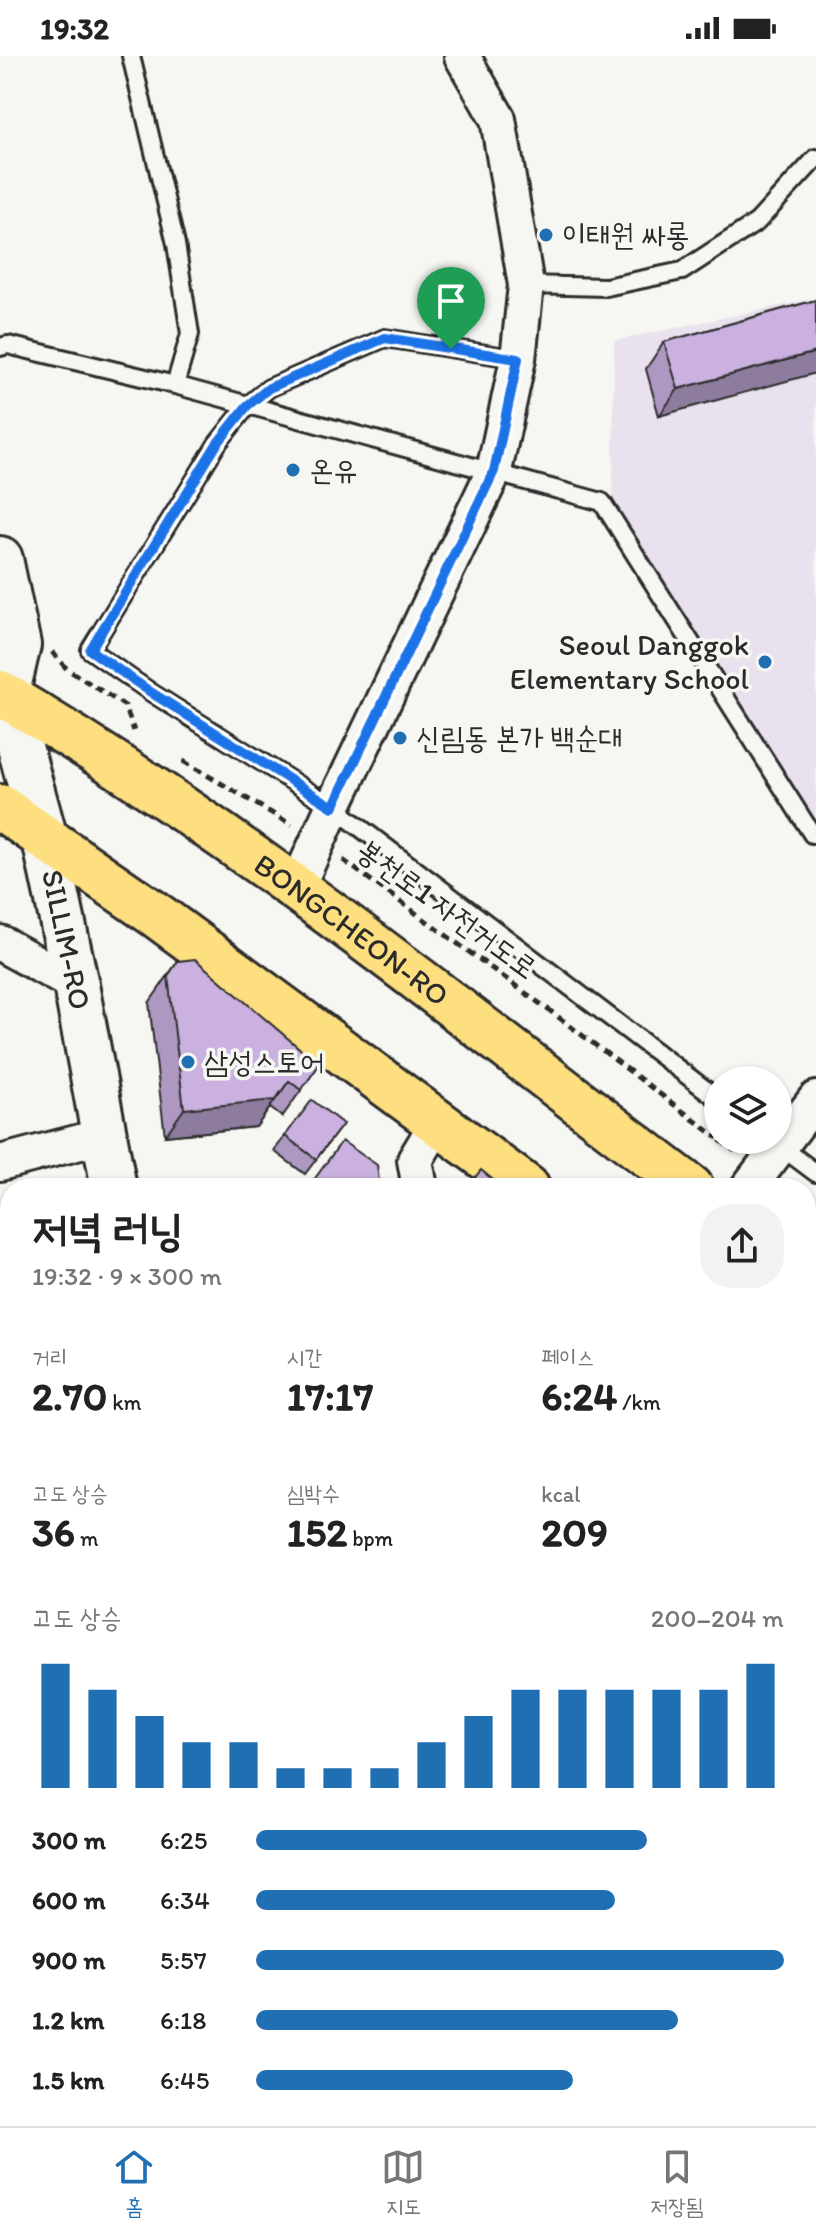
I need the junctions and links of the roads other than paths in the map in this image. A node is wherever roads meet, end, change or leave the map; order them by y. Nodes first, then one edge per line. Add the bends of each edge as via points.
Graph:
1 (131, 56) edge
2 (462, 56) edge
3 (816, 158) edge
4 (526, 285) junction
5 (0, 347) edge
6 (518, 359) junction
7 (175, 385) junction
8 (247, 406) junction
9 (494, 471) junction
10 (0, 559) edge
11 (2, 692) edge
12 (0, 807) edge
13 (333, 807) junction
14 (816, 834) edge
15 (44, 835) junction
16 (296, 889) junction
17 (0, 943) edge
18 (76, 985) junction
19 (704, 1088) edge
20 (816, 1099) edge
21 (438, 1122) junction
22 (792, 1125) edge
23 (103, 1136) junction
24 (769, 1154) edge
25 (791, 1154) edge
26 (0, 1163) edge
27 (816, 1173) edge
28 (112, 1178) edge
29 (418, 1178) edge
30 (514, 1178) edge
31 (675, 1178) edge
32 (754, 1178) edge

1 - 7 lane via 176,244 190,334
2 - 4 street via 498,119
3 - 4 lane via 757,222 682,271 606,287
4 - 6 street
5 - 7 lane
6 - 8 lane via 385,338 269,388
6 - 9 street
7 - 8 lane
8 - 9 lane
8 - 13 lane via 217,444 90,650
9 - 13 street
9 - 14 lane via 602,502
10 - 11 main road via 18,645
11 - 15 main road, SILLIM-RO
11 - 16 main road, BONGCHEON-RO via 140,779
12 - 15 main road
13 - 16 street
13 - 19 lane
15 - 18 main road, SILLIM-RO
15 - 21 main road
16 - 31 main road, BONGCHEON-RO
17 - 18 street
18 - 23 main road, SILLIM-RO
20 - 22 street
21 - 29 street via 415,1160
21 - 30 main road
23 - 26 street
23 - 28 main road, SILLIM-RO
24 - 32 street
25 - 27 lane

